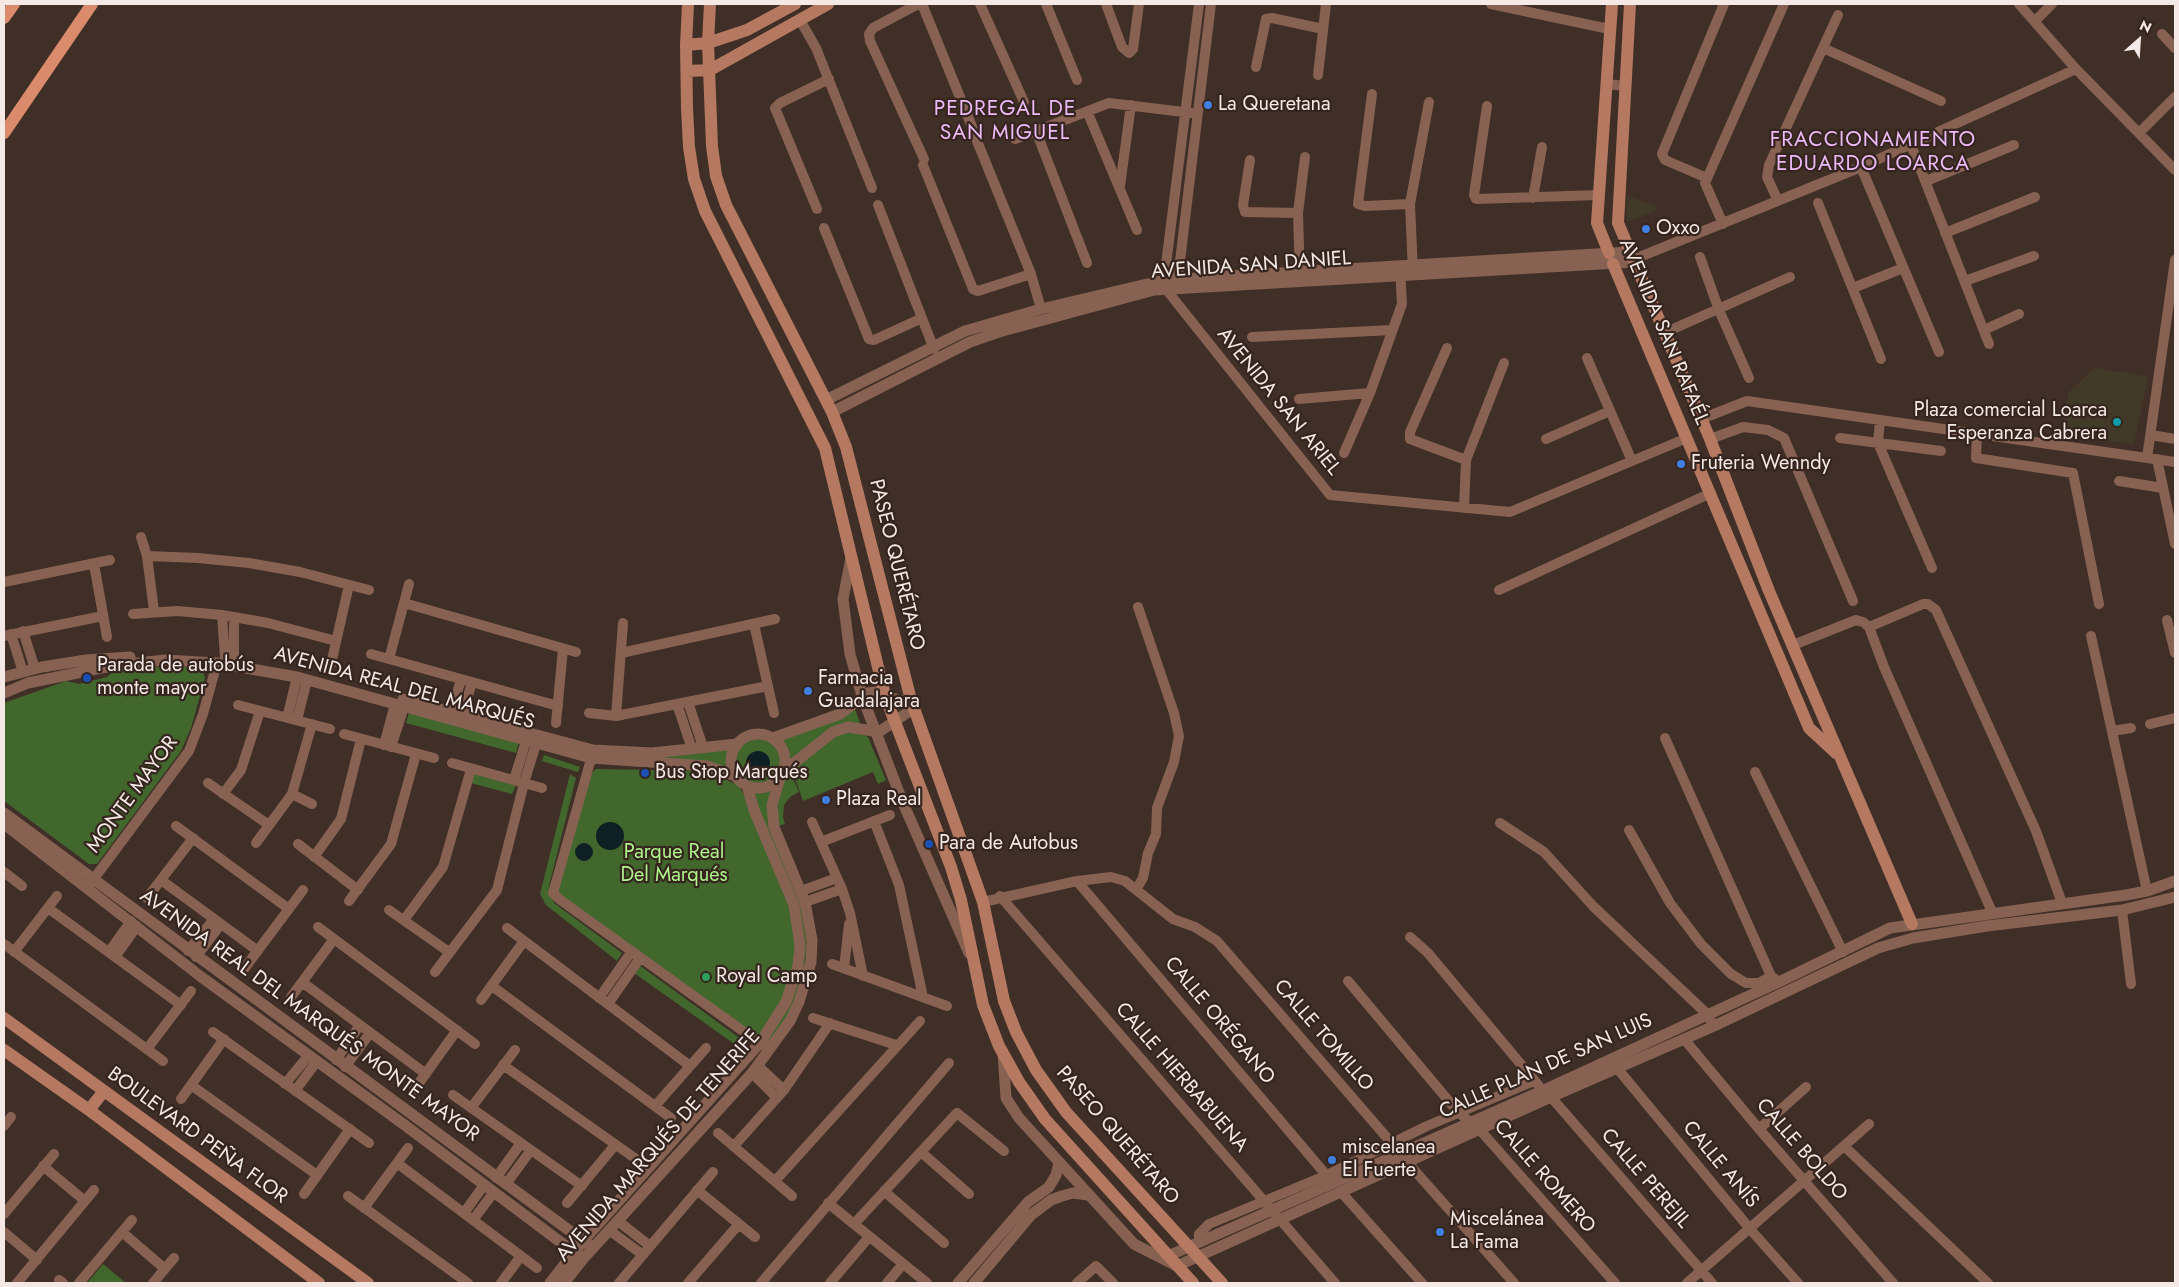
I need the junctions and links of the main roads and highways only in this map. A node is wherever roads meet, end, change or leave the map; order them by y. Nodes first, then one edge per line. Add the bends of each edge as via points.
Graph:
1 (14, 4) edge
2 (92, 4) edge
3 (688, 4) edge
4 (710, 4) edge
5 (794, 4) edge
6 (828, 4) edge
7 (1612, 4) edge
8 (1630, 4) edge
9 (4, 18) edge
10 (708, 43) junction
11 (686, 44) junction
12 (710, 70) junction
13 (687, 71) junction
14 (4, 133) edge
15 (1841, 758) junction
16 (1912, 924) road end
17 (4, 1018) edge
18 (4, 1050) edge
19 (104, 1091) junction
20 (89, 1110) junction
21 (319, 1283) edge
22 (368, 1283) edge
23 (1192, 1283) edge
24 (1222, 1283) edge

1 - 9 main road
2 - 14 main road
3 - 11 main road, PASEO QUERÉTARO
4 - 10 main road, PASEO QUERÉTARO
5 - 10 main road via 747,30
6 - 12 main road
7 - 15 main road, AVENIDA SAN RAFAÉL via 1597,223 1809,728
8 - 15 main road, AVENIDA SAN RAFAÉL via 1618,223 1635,257 1769,591
10 - 11 main road
10 - 12 main road, PASEO QUERÉTARO
11 - 13 main road, PASEO QUERÉTARO
12 - 13 main road
12 - 24 main road, PASEO QUERÉTARO via 716,176 726,205 829,406 846,447 912,704 983,902 1004,1001 1016,1032 1036,1070 1066,1112 1194,1243 1199,1256
13 - 23 main road, PASEO QUERÉTARO via 689,148 694,179 705,211 824,448 886,696 951,866 983,1005 1019,1082 1045,1119
15 - 16 main road, AVENIDA SAN RAFAÉL
17 - 19 main road, BOULEVARD PEÑA FLOR
18 - 20 main road
19 - 20 main road
19 - 22 main road, BOULEVARD PEÑA FLOR
20 - 21 main road

